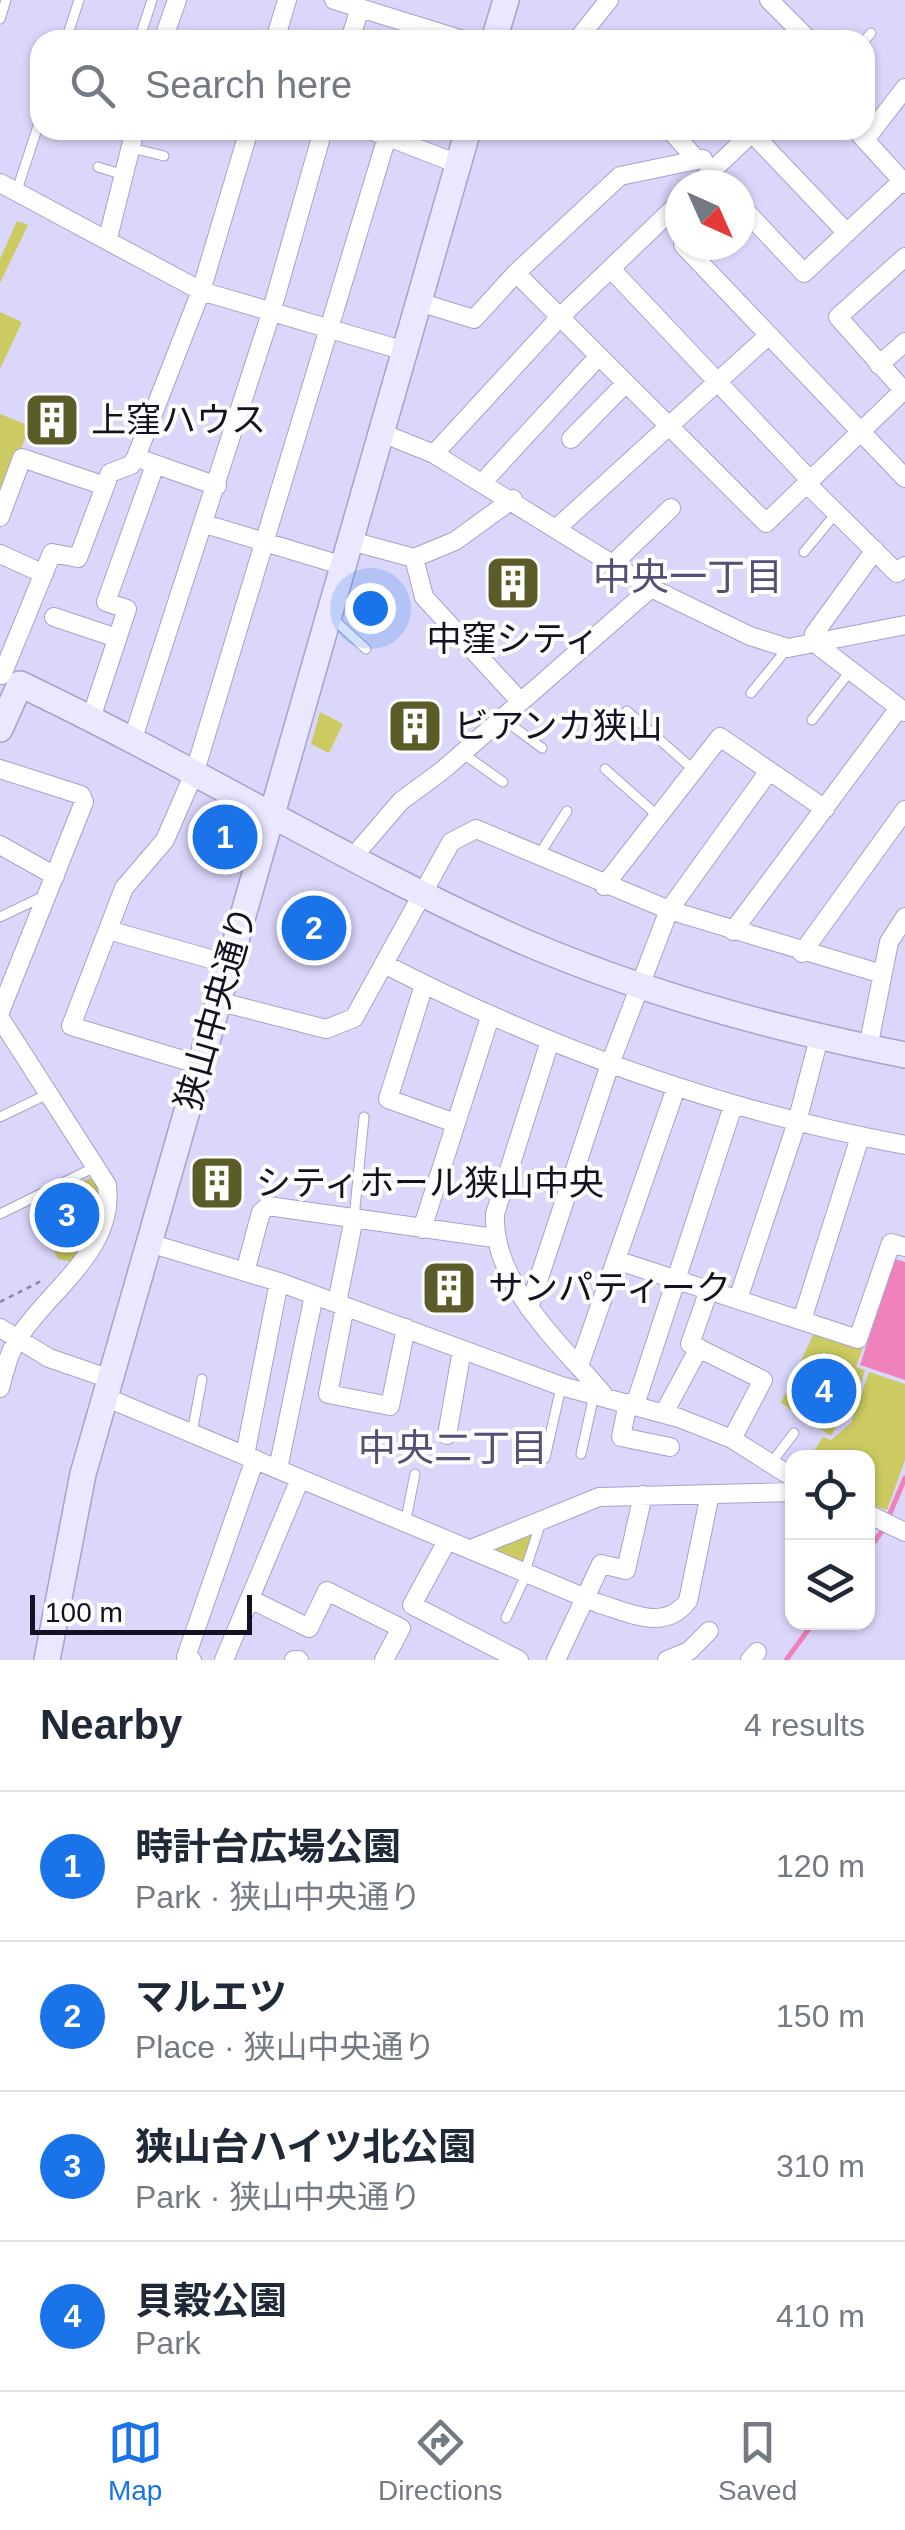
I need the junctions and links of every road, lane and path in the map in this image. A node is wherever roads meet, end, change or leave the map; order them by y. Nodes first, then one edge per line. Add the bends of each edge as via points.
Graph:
1 (6, 0) edge
2 (79, 0) edge
3 (152, 0) edge
4 (177, 0) edge
5 (287, 0) edge
6 (338, 0) edge
7 (407, 0) edge
8 (506, 0) edge
9 (609, 0) edge
10 (769, 0) edge
11 (360, 8) junction
12 (395, 18) junction
13 (0, 19) edge
14 (69, 30) edge
15 (142, 30) edge
16 (166, 30) edge
17 (279, 30) edge
18 (353, 30) edge
19 (432, 30) edge
20 (497, 30) edge
21 (585, 30) edge
22 (799, 30) edge
23 (905, 88) edge
24 (875, 120) edge
25 (31, 140) edge
26 (133, 140) edge
27 (135, 140) edge
28 (246, 140) edge
29 (320, 140) edge
30 (377, 140) edge
31 (397, 140) edge
32 (465, 140) edge
33 (678, 140) edge
34 (744, 140) edge
35 (761, 140) edge
36 (865, 140) edge
37 (164, 156) dead end
38 (458, 164) junction
39 (98, 167) dead end
40 (701, 170) edge
41 (712, 170) edge
42 (124, 175) junction
43 (665, 176) edge
44 (903, 182) edge
45 (8, 188) edge
46 (665, 217) edge
47 (755, 221) edge
48 (660, 222) junction
49 (665, 227) edge
50 (848, 233) junction
51 (108, 238) junction
52 (905, 256) edge
53 (696, 260) edge
54 (611, 269) junction
55 (516, 273) junction
56 (201, 291) junction
57 (419, 302) junction
58 (272, 313) junction
59 (560, 317) junction
60 (331, 331) junction
61 (769, 335) junction
62 (905, 342) edge
63 (405, 351) junction
64 (599, 356) junction
65 (879, 365) junction
66 (719, 382) junction
67 (626, 383) junction
68 (904, 390) edge
69 (670, 426) junction
70 (861, 431) junction
71 (382, 433) junction
72 (570, 439) dead end
73 (434, 454) junction
74 (136, 457) junction
75 (155, 465) junction
76 (905, 478) edge
77 (482, 482) junction
78 (809, 482) junction
79 (105, 486) junction
80 (217, 486) junction
81 (513, 499) junction
82 (671, 508) dead end
83 (837, 512) junction
84 (0, 517) edge
85 (205, 524) junction
86 (558, 527) junction
87 (265, 543) junction
88 (874, 550) junction
89 (804, 552) dead end
90 (348, 553) junction
91 (0, 554) edge
92 (414, 558) junction
93 (614, 563) junction
94 (905, 566) edge
95 (44, 574) junction
96 (651, 588) junction
97 (54, 616) dead end
98 (330, 616) junction
99 (905, 625) edge
100 (118, 638) junction
101 (817, 643) junction
102 (788, 648) junction
103 (366, 649) dead end
104 (851, 670) junction
105 (7, 678) edge
106 (751, 693) dead end
107 (519, 700) junction
108 (902, 710) edge
109 (627, 711) dead end
110 (501, 717) junction
111 (92, 718) junction
112 (812, 720) dead end
113 (0, 728) edge
114 (134, 738) junction
115 (542, 748) dead end
116 (462, 753) junction
117 (0, 769) edge
118 (605, 770) dead end
119 (769, 770) junction
120 (194, 771) junction
121 (695, 771) junction
122 (503, 782) dead end
123 (825, 809) junction
124 (905, 810) edge
125 (567, 811) dead end
126 (273, 813) junction
127 (658, 816) junction
128 (0, 846) edge
129 (353, 857) junction
130 (538, 857) junction
131 (55, 876) junction
132 (604, 886) junction
133 (423, 893) junction
134 (46, 895) junction
135 (669, 910) junction
136 (0, 917) edge
137 (905, 917) edge
138 (108, 930) junction
139 (732, 931) junction
140 (802, 953) junction
141 (228, 964) junction
142 (384, 964) junction
143 (882, 974) junction
144 (424, 985) junction
145 (637, 986) junction
146 (216, 1001) junction
147 (0, 1015) edge
148 (490, 1017) junction
149 (819, 1038) junction
150 (550, 1040) junction
151 (868, 1048) junction
152 (905, 1055) edge
153 (200, 1064) junction
154 (610, 1064) junction
155 (676, 1088) junction
156 (48, 1094) junction
157 (733, 1106) junction
158 (364, 1116) dead end
159 (0, 1117) edge
160 (797, 1122) junction
161 (456, 1123) junction
162 (860, 1137) junction
163 (905, 1146) edge
164 (95, 1167) junction
165 (0, 1214) edge
166 (354, 1218) junction
167 (422, 1230) junction
168 (494, 1238) junction
169 (148, 1242) junction
170 (905, 1247) edge
171 (616, 1260) junction
172 (245, 1272) junction
173 (48, 1277) dead end
174 (675, 1279) junction
175 (280, 1282) junction
176 (709, 1290) junction
177 (314, 1295) junction
178 (738, 1299) junction
179 (0, 1302) edge
180 (341, 1305) junction
181 (529, 1308) junction
182 (802, 1320) junction
183 (0, 1328) edge
184 (406, 1328) junction
185 (17, 1340) junction
186 (699, 1348) junction
187 (462, 1350) junction
188 (580, 1366) junction
189 (202, 1379) dead end
190 (561, 1386) junction
191 (0, 1388) edge
192 (108, 1388) junction
193 (598, 1395) junction
194 (632, 1404) junction
195 (664, 1413) junction
196 (794, 1432) dead end
197 (192, 1433) junction
198 (447, 1435) dead end
199 (732, 1439) junction
200 (670, 1447) dead end
201 (581, 1454) dead end
202 (250, 1457) junction
203 (546, 1458) dead end
204 (772, 1462) junction
205 (278, 1469) junction
206 (785, 1472) edge
207 (415, 1474) dead end
208 (300, 1479) junction
209 (785, 1492) edge
210 (710, 1494) junction
211 (643, 1495) junction
212 (541, 1522) junction
213 (405, 1524) junction
214 (447, 1541) junction
215 (472, 1549) junction
216 (526, 1571) junction
217 (584, 1598) junction
218 (250, 1600) junction
219 (412, 1605) junction
220 (506, 1618) dead end
221 (401, 1628) junction
222 (708, 1631) dead end
223 (489, 1654) edge
224 (392, 1658) edge
225 (47, 1660) edge
226 (192, 1660) edge
227 (224, 1660) edge
228 (519, 1660) edge
229 (556, 1660) edge
230 (667, 1660) edge

1 - 13 lane
2 - 14 lane
3 - 15 lane
4 - 16 street
5 - 17 street
6 - 11 street
7 - 12 street
8 - 20 street
9 - 21 street
10 - 22 street
11 - 12 street
11 - 18 street
12 - 19 street
23 - 24 street
25 - 45 lane
26 - 42 street
27 - 37 lane
28 - 56 street
29 - 58 street
30 - 60 street
31 - 38 street
32 - 38 street, 狭山中央通り
33 - 40 street
34 - 41 street
35 - 50 street
36 - 44 street
38 - 57 street, 狭山中央通り
39 - 42 lane
42 - 51 street
43 - 55 street via 620,176
44 - 50 street
45 - 51 street
46 - 48 street
47 - 50 street via 804,272
48 - 49 street
48 - 54 street
51 - 56 street
52 - 65 street via 838,317
53 - 61 street
54 - 59 street
54 - 66 street
55 - 57 street via 474,319
55 - 59 street
56 - 58 street
56 - 74 street
57 - 63 street, 狭山中央通り
58 - 60 street
58 - 80 street
59 - 64 street
59 - 73 street
60 - 63 street
60 - 87 street
61 - 66 street
61 - 70 street
62 - 65 street
63 - 71 street, 狭山中央通り
64 - 67 street
64 - 77 street
65 - 68 street
66 - 69 street
66 - 78 street
67 - 69 street
67 - 72 street
68 - 70 street
69 - 78 street via 766,523
69 - 86 street
70 - 76 street
70 - 78 street
71 - 73 street
71 - 90 street, 狭山中央通り
73 - 77 street
74 - 75 street
74 - 79 street via 110,474
75 - 80 street
75 - 100 street via 106,602 127,609
77 - 81 street
78 - 83 street
79 - 84 street via 22,458
79 - 95 street via 78,558 52,553
80 - 85 street
81 - 86 street
81 - 92 street via 456,541
82 - 93 street
83 - 88 street
83 - 89 lane
85 - 87 street
85 - 114 street
86 - 93 street
87 - 90 street
87 - 120 street
88 - 94 street via 898,573
88 - 101 street via 814,634
90 - 92 street
90 - 98 street, 狭山中央通り
91 - 95 street
92 - 107 street via 424,597
93 - 96 street
95 - 105 street
96 - 102 street
96 - 107 street
97 - 100 street
98 - 103 lane
98 - 126 street, 狭山中央通り
99 - 101 street
100 - 111 street
101 - 102 street
101 - 104 street
102 - 106 lane
104 - 108 street
104 - 112 lane
105 - 111 street
105 - 113 street
107 - 110 street
108 - 123 street
109 - 121 lane
110 - 115 lane
110 - 116 street
111 - 114 street
114 - 120 street
116 - 122 lane
116 - 129 street via 401,801
117 - 131 street via 82,795
118 - 127 lane
119 - 121 street via 720,737
119 - 123 street
119 - 135 street
120 - 126 street
120 - 138 street via 165,840 124,888
121 - 127 street
123 - 139 street
124 - 140 street
125 - 130 lane
126 - 129 street
126 - 141 street, 狭山中央通り
127 - 132 street
128 - 131 street
129 - 133 street
130 - 132 street
130 - 133 street via 484,830 467,830 451,842
131 - 134 street
132 - 135 street
133 - 142 street
133 - 145 street
134 - 136 lane
134 - 147 street
135 - 139 street
135 - 145 street
137 - 143 street via 889,942
138 - 141 street
138 - 153 street via 71,1026
139 - 140 street
140 - 143 street
141 - 146 street, 狭山中央通り
142 - 144 street
142 - 146 street via 354,1018 340,1026 306,1025
143 - 151 street
144 - 148 street
144 - 161 street via 388,1100
145 - 149 street
145 - 154 street
146 - 153 street, 狭山中央通り
147 - 156 street
148 - 150 street
148 - 161 street
149 - 151 street
149 - 160 street
150 - 154 street
150 - 168 street
151 - 152 street
153 - 169 street, 狭山中央通り
154 - 155 street
154 - 181 street
155 - 157 street
155 - 171 street
156 - 159 lane
156 - 164 street
157 - 160 street
157 - 174 street
158 - 166 lane
160 - 162 street
160 - 178 street
161 - 167 street
162 - 163 street
162 - 182 street
164 - 165 lane
164 - 185 street via 109,1200 102,1228
166 - 167 street
166 - 172 street via 264,1207
166 - 180 street
167 - 168 street
168 - 181 street
169 - 172 street
169 - 192 street, 狭山中央通り
170 - 182 street via 891,1243 858,1339
171 - 174 street
171 - 188 street
172 - 175 street
173 - 179 path
174 - 176 street
174 - 194 street
175 - 177 street
175 - 202 street
176 - 178 street
176 - 186 street via 690,1344
177 - 180 street
177 - 205 street
178 - 182 street
180 - 184 street
180 - 184 street via 328,1394 390,1406
181 - 188 street
183 - 185 street
184 - 187 street
185 - 191 street
185 - 192 street
186 - 195 street
186 - 199 street via 763,1380
187 - 190 street
187 - 198 street
188 - 193 street
189 - 197 lane
190 - 193 street
190 - 203 lane
192 - 197 street
192 - 225 street, 狭山中央通り via 69,1533
193 - 194 street
193 - 201 lane
194 - 195 street
194 - 200 street via 621,1437
195 - 199 street
196 - 204 lane
197 - 202 street
199 - 204 street
202 - 205 street
202 - 226 street via 186,1658
204 - 206 street
205 - 208 street
207 - 213 lane
208 - 213 street
208 - 218 street
209 - 210 street
210 - 211 street
210 - 217 street via 682,1608 656,1620
211 - 212 street via 600,1497
211 - 217 street via 626,1570 601,1564
212 - 215 street
212 - 216 lane
213 - 214 street
214 - 215 street
214 - 219 street
215 - 216 street
216 - 217 street
216 - 220 lane
217 - 229 street
218 - 221 street via 310,1628 327,1591
218 - 227 street
219 - 221 street
219 - 223 street
221 - 224 street
222 - 230 street
223 - 228 street

